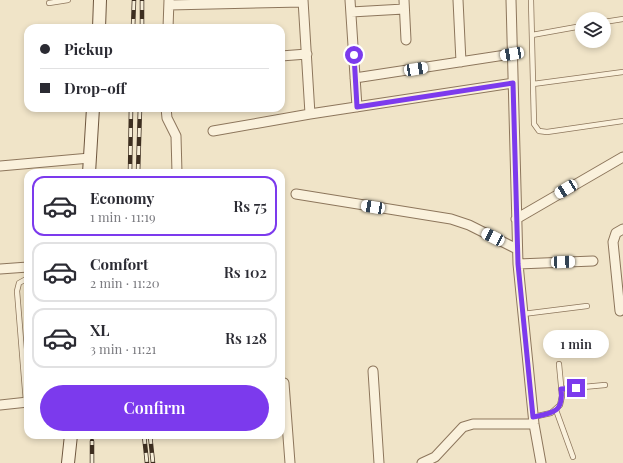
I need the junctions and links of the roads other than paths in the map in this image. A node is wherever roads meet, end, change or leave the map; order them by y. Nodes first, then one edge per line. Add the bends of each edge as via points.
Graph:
1 (68, 0) edge
2 (100, 0) edge
3 (350, 0) edge
4 (458, 0) edge
5 (511, 0) edge
6 (531, 0) edge
7 (303, 1) edge
8 (49, 3) dead end
9 (169, 3) edge
10 (404, 4) edge
11 (351, 12) junction
12 (623, 19) edge
13 (611, 21) edge
14 (98, 24) edge
15 (168, 24) edge
16 (575, 27) edge
17 (532, 34) junction
18 (406, 40) dead end
19 (307, 54) junction
20 (512, 54) junction
21 (285, 56) edge
22 (461, 62) junction
23 (623, 72) edge
24 (355, 78) junction
25 (513, 83) junction
26 (533, 84) junction
27 (357, 107) junction
28 (93, 112) edge
29 (166, 112) edge
30 (310, 114) junction
31 (623, 121) edge
32 (213, 132) dead end
33 (623, 157) edge
34 (90, 158) junction
35 (0, 166) edge
36 (89, 169) edge
37 (177, 169) edge
38 (296, 194) dead end
39 (516, 219) junction
40 (623, 229) edge
41 (517, 249) junction
42 (593, 261) dead end
43 (518, 264) junction
44 (24, 267) edge
45 (0, 269) edge
46 (620, 269) edge
47 (24, 280) edge
48 (587, 306) dead end
49 (620, 311) dead end
50 (523, 314) junction
51 (558, 364) dead end
52 (24, 369) edge
53 (373, 371) dead end
54 (605, 385) dead end
55 (561, 389) junction
56 (24, 403) edge
57 (0, 405) edge
58 (556, 410) junction
59 (534, 421) junction
60 (285, 423) edge
61 (71, 439) edge
62 (573, 457) dead end
63 (68, 463) edge
64 (290, 463) edge
65 (379, 463) edge
66 (422, 463) edge
67 (541, 463) edge

1 - 8 lane
2 - 14 main road
3 - 11 street
4 - 22 street
5 - 20 street
6 - 17 lane
7 - 9 street
7 - 19 street
9 - 15 street
10 - 11 street
10 - 18 street
11 - 24 street
12 - 13 lane
16 - 17 lane
17 - 26 lane
19 - 21 street
19 - 30 street
20 - 22 street
20 - 25 street
22 - 24 street
23 - 26 lane
24 - 27 street
25 - 27 street
25 - 39 street
26 - 31 lane via 534,124 538,131 547,132
27 - 30 street
28 - 34 main road
29 - 37 street via 176,136
30 - 32 street
33 - 39 street
34 - 35 street
34 - 36 main road
38 - 41 street via 451,219
39 - 41 street
40 - 46 street via 616,233 613,242
41 - 43 street
42 - 43 street
43 - 50 street
44 - 45 street
46 - 49 street
47 - 52 lane via 19,283 17,291
48 - 50 lane
50 - 59 street
51 - 55 lane
53 - 65 street
54 - 55 lane
55 - 58 lane via 560,405
56 - 57 street
58 - 59 lane
58 - 62 lane
59 - 66 street via 473,424 463,427 435,457
59 - 67 street
60 - 64 street
61 - 63 main road

